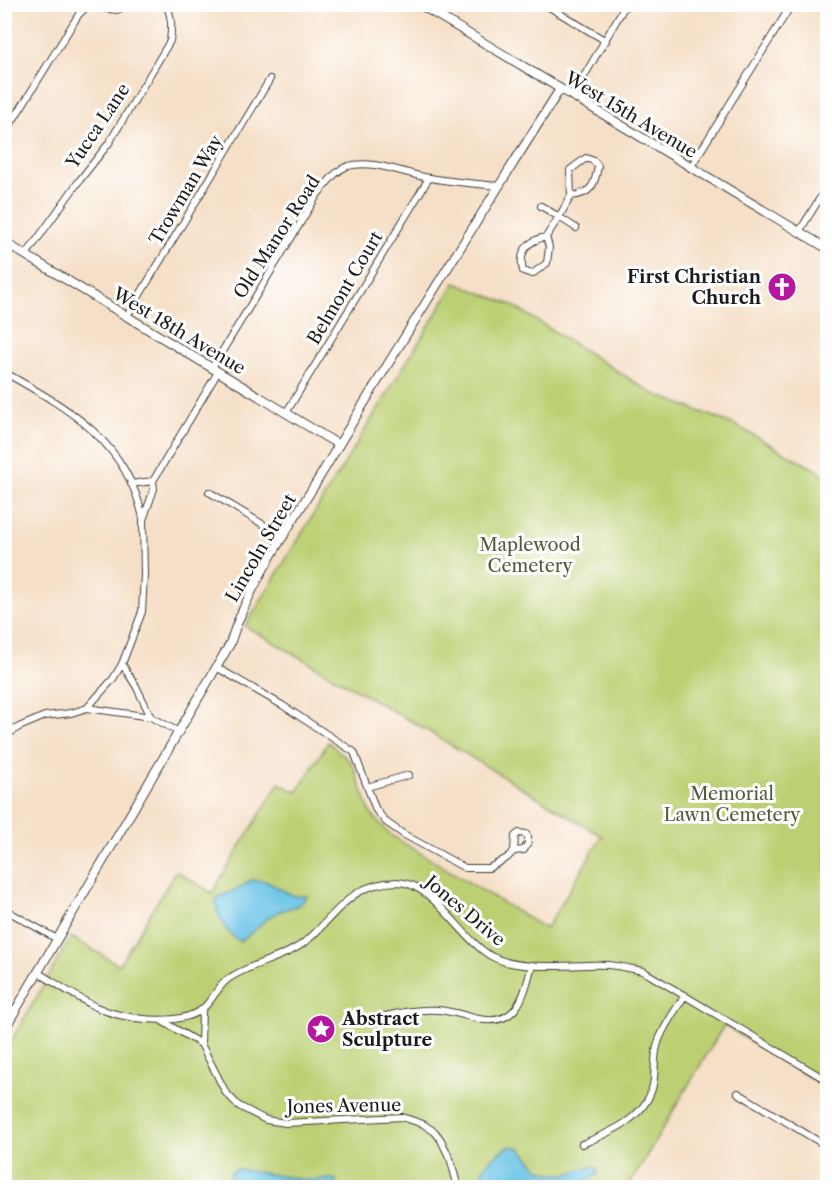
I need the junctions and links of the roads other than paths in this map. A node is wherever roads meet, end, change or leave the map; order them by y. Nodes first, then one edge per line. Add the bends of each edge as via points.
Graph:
1 (128, 4) edge
2 (166, 4) edge
3 (420, 4) edge
4 (544, 4) edge
5 (627, 4) edge
6 (792, 4) edge
7 (606, 41) junction
8 (270, 79) dead end
9 (560, 89) junction
10 (573, 97) junction
11 (4, 135) edge
12 (690, 168) junction
13 (429, 178) junction
14 (828, 185) edge
15 (499, 186) junction
16 (572, 196) junction
17 (541, 206) dead end
18 (559, 217) junction
19 (576, 228) dead end
20 (799, 232) junction
21 (546, 237) junction
22 (5, 243) edge
23 (828, 249) edge
24 (26, 255) junction
25 (127, 316) junction
26 (215, 370) junction
27 (4, 372) edge
28 (286, 413) junction
29 (339, 445) junction
30 (153, 481) junction
31 (131, 484) junction
32 (209, 492) dead end
33 (143, 520) junction
34 (284, 537) junction
35 (122, 664) junction
36 (216, 667) junction
37 (87, 708) junction
38 (151, 717) junction
39 (179, 732) junction
40 (4, 737) edge
41 (409, 775) dead end
42 (367, 787) junction
43 (514, 851) dead end
44 (4, 909) edge
45 (57, 939) junction
46 (532, 965) junction
47 (38, 972) junction
48 (685, 995) junction
49 (201, 1010) junction
50 (369, 1020) dead end
51 (162, 1021) junction
52 (4, 1030) edge
53 (201, 1044) junction
54 (828, 1081) edge
55 (738, 1093) dead end
56 (582, 1144) dead end
57 (828, 1147) edge
58 (458, 1188) edge

1 - 11 street via 117,10 88,6 79,14
2 - 24 street, Yucca Lane via 171,14 170,41 109,143
3 - 9 street, West 15th Avenue
4 - 7 street
5 - 7 street
6 - 12 street
7 - 10 street
8 - 25 street, Trowman Way
9 - 10 street, West 15th Avenue
9 - 15 street, Lincoln Street
10 - 12 street, West 15th Avenue
12 - 20 street, West 15th Avenue
13 - 15 street, Old Manor Road
13 - 26 street, Old Manor Road via 380,166 357,165 334,175 318,194
13 - 28 street, Belmont Court
14 - 20 street
15 - 29 street, Lincoln Street
16 - 16 street via 595,184 598,166 594,161 586,158 570,170
16 - 18 street
17 - 18 street
18 - 19 street
18 - 21 street
20 - 23 street, West 15th Avenue
21 - 21 street via 524,250 523,271 532,274 548,263
22 - 24 street, West 18th Avenue
24 - 25 street, West 18th Avenue
25 - 26 street, West 18th Avenue
26 - 28 street, West 18th Avenue
26 - 30 street, Old Manor Road
27 - 31 street via 100,436 116,455
28 - 29 street, West 18th Avenue
29 - 34 street, Lincoln Street
30 - 31 street
30 - 33 street, Old Manor Road
31 - 33 street
32 - 34 street
33 - 35 street via 142,612
34 - 36 street, Lincoln Street via 250,594
35 - 37 street
35 - 38 street
36 - 39 street, Lincoln Street
36 - 42 street via 354,752
37 - 38 street
37 - 40 street via 45,716
38 - 39 street
39 - 45 street, Lincoln Street
41 - 42 street
42 - 43 street via 376,810 386,822 465,868 489,868
44 - 45 street
45 - 47 street, Lincoln Street
46 - 48 street, Jones Drive via 609,965 643,971
46 - 49 street, Jones Drive via 513,964 490,956 428,896 413,887 399,882 379,884 361,889 346,900 297,949 227,980
46 - 50 street via 516,1009 498,1020 437,1010
47 - 51 street via 109,1012
47 - 52 street, Lincoln Street
48 - 54 street, Jones Drive
48 - 56 street via 658,1043 654,1082 644,1108 633,1118
49 - 51 street
49 - 53 street
51 - 53 street
53 - 58 street, Jones Avenue via 226,1093 239,1106 266,1120 286,1123 402,1117 423,1124 441,1140
55 - 57 street

